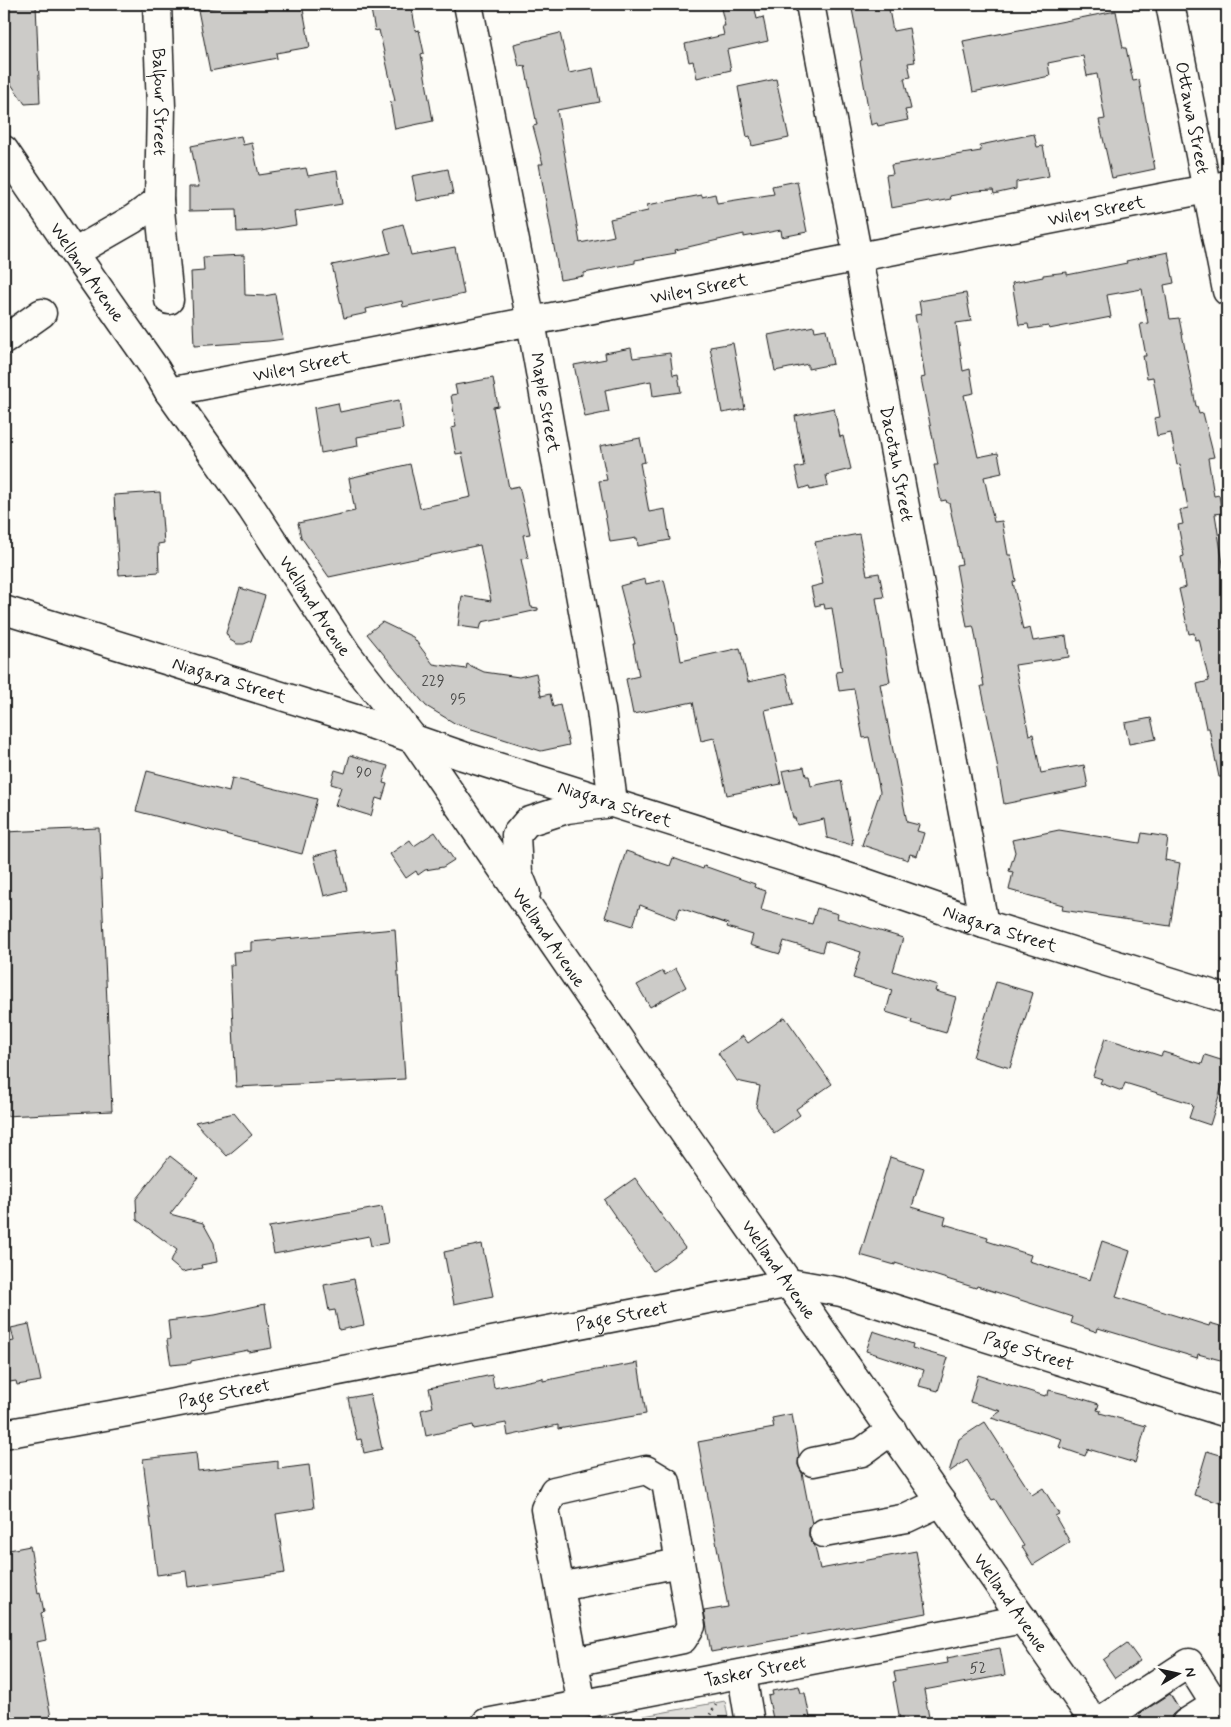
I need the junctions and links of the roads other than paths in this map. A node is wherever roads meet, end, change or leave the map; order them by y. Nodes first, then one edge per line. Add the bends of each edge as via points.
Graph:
1 (157, 4) edge
2 (468, 4) edge
3 (810, 4) edge
4 (1170, 4) edge
5 (4, 150) edge
6 (1217, 187) edge
7 (159, 200) junction
8 (74, 253) junction
9 (859, 257) junction
10 (1227, 292) edge
11 (169, 300) dead end
12 (42, 313) dead end
13 (531, 322) junction
14 (4, 340) edge
15 (170, 392) junction
16 (4, 610) edge
17 (412, 737) junction
18 (614, 802) junction
19 (536, 920) junction
20 (984, 924) junction
21 (1227, 999) edge
22 (790, 1283) junction
23 (1227, 1413) edge
24 (892, 1430) junction
25 (4, 1434) edge
26 (813, 1462) dead end
27 (941, 1502) junction
28 (824, 1533) dead end
29 (679, 1563) junction
30 (560, 1587) junction
31 (1023, 1620) junction
32 (574, 1662) junction
33 (742, 1675) junction
34 (1221, 1701) edge
35 (582, 1705) junction
36 (486, 1723) edge
37 (750, 1723) edge
38 (1096, 1723) edge
39 (1186, 1723) edge

1 - 7 street, Balfour Street via 161,107
2 - 13 street, Maple Street
3 - 9 street, Dacotah Street
4 - 6 street, Ottawa Street
5 - 8 street, Welland Avenue
6 - 9 street, Wiley Street
6 - 10 street, Ottawa Street
7 - 8 street
7 - 11 street, Balfour Street
8 - 15 street, Welland Avenue
9 - 13 street, Wiley Street
9 - 20 street, Dacotah Street
12 - 14 street
13 - 15 street, Wiley Street
13 - 18 street, Maple Street via 601,710
15 - 17 street, Welland Avenue via 347,654
16 - 17 street, Niagara Street
17 - 18 street, Niagara Street
17 - 19 street, Welland Avenue
18 - 19 street via 567,809 527,822 516,835 518,873
18 - 20 street, Niagara Street
19 - 22 street, Welland Avenue
20 - 21 street, Niagara Street
22 - 23 street, Page Street via 841,1292
22 - 24 street, Welland Avenue
22 - 25 street, Page Street
24 - 26 street via 862,1452
24 - 27 street, Welland Avenue
27 - 28 street via 907,1518
27 - 31 street, Welland Avenue
29 - 30 street
29 - 30 street via 666,1482 646,1470 554,1491 546,1509
29 - 32 street via 691,1626 683,1639
30 - 32 street
31 - 33 street, Tasker Street
31 - 38 street, Welland Avenue
32 - 35 street
33 - 35 street, Tasker Street
33 - 37 street
34 - 38 street via 1188,1663
34 - 39 street
35 - 36 street, Tasker Street

